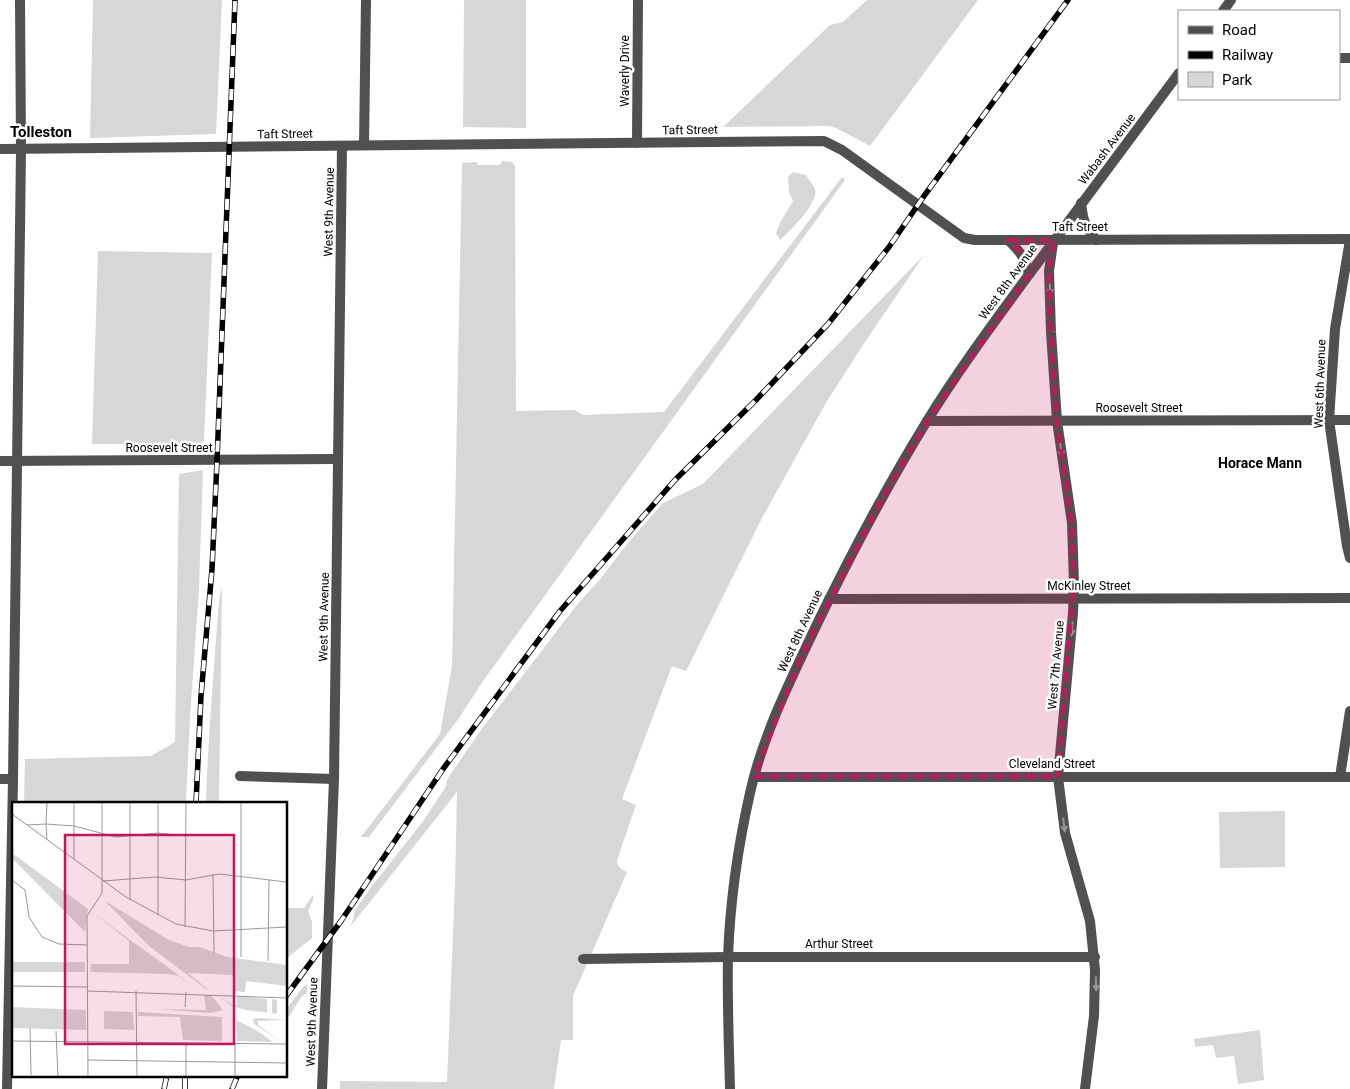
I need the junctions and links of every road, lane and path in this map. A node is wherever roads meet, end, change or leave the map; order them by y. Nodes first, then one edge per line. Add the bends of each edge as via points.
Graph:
1 (20, 0) edge
2 (366, 0) edge
3 (638, 0) edge
4 (1178, 74) edge
5 (637, 143) junction
6 (364, 145) junction
7 (342, 146) junction
8 (0, 149) edge
9 (21, 149) junction
10 (1082, 203) junction
11 (1350, 239) edge
12 (1008, 240) junction
13 (1054, 240) junction
14 (1096, 240) junction
15 (1029, 274) junction
16 (1329, 420) junction
17 (1350, 420) edge
18 (927, 421) junction
19 (1057, 421) junction
20 (338, 459) junction
21 (0, 461) edge
22 (16, 461) junction
23 (1350, 558) edge
24 (1074, 598) junction
25 (1350, 598) edge
26 (829, 599) junction
27 (1350, 711) edge
28 (240, 776) dead end
29 (754, 776) junction
30 (1058, 777) junction
31 (1345, 777) edge
32 (0, 779) edge
33 (13, 779) junction
34 (334, 780) junction
35 (13, 802) edge
36 (12, 831) edge
37 (728, 957) junction
38 (1095, 957) junction
39 (583, 959) dead end
40 (7, 1089) edge
41 (322, 1089) edge
42 (730, 1089) edge
43 (1085, 1089) edge

1 - 9 street
2 - 6 street
3 - 5 street, Waverly Drive
4 - 10 street, Wabash Avenue
5 - 6 street, Taft Street
5 - 12 street, Taft Street via 824,141 842,150 964,238
6 - 7 street, Taft Street
7 - 9 street, Taft Street
7 - 20 street, West 9th Avenue
8 - 9 street, Taft Street
9 - 22 street
10 - 13 street, Wabash Avenue
10 - 14 street via 1086,228
11 - 14 street, Taft Street
11 - 16 street, West 6th Avenue via 1335,329
12 - 13 street, Taft Street
12 - 15 street via 1019,251
13 - 14 street, Taft Street
13 - 15 street, West 8th Avenue
13 -> 19 street, West 7th Avenue via 1049,271
15 - 18 street, West 8th Avenue
16 - 17 street, Roosevelt Street
16 - 19 street, Roosevelt Street
16 - 23 street, West 6th Avenue
18 - 19 street, Roosevelt Street
18 - 26 street, West 8th Avenue
19 -> 24 street, West 7th Avenue via 1072,523
20 - 22 street, Roosevelt Street
20 - 34 street, West 9th Avenue
21 - 22 street, Roosevelt Street
22 - 33 street
24 - 25 street, McKinley Street
24 - 26 street, McKinley Street
24 -> 30 street, West 7th Avenue
26 - 29 street, West 8th Avenue via 776,715
27 - 31 street
28 - 34 street
29 - 30 street, Cleveland Street
29 - 37 street, West 8th Avenue via 735,869
30 - 31 street, Cleveland Street
30 -> 38 street, West 7th Avenue via 1065,833 1090,921
32 - 33 street
33 - 35 street
34 - 41 street, West 9th Avenue
36 - 40 street
37 - 38 street, Arthur Street
37 - 39 street, Arthur Street
37 - 42 street, West 8th Avenue
38 -> 43 street, West 7th Avenue via 1096,993

